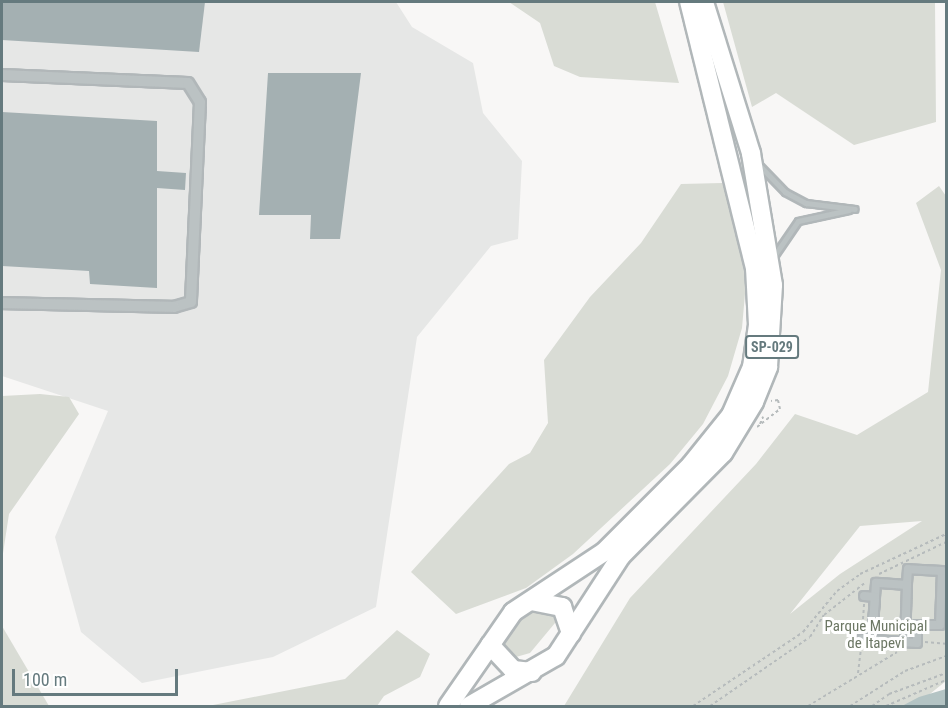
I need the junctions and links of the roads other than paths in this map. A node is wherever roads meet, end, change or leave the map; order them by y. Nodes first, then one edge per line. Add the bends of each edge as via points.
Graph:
1 (704, 2) edge
2 (692, 10) edge
3 (2, 75) edge
4 (752, 158) junction
5 (770, 266) junction
6 (2, 303) edge
7 (944, 570) edge
8 (907, 585) junction
9 (864, 596) road end
10 (875, 597) junction
11 (526, 601) junction
12 (944, 611) edge
13 (571, 633) junction
14 (862, 639) road end
15 (872, 639) junction
16 (905, 642) junction
17 (490, 645) junction
18 (532, 672) junction
19 (448, 706) edge
20 (468, 706) edge

1 - 4 highway, SP-029
2 - 11 highway, SP-029 via 725,133 758,298 756,347 744,390 691,465 604,552
3 - 6 street via 188,83 200,102 191,302 174,307
4 - 5 highway, SP-029
4 - 5 lane via 785,192 806,203 855,209 798,221 783,236
5 - 13 highway, SP-029 via 773,343 754,402 723,453 611,569
7 - 8 street via 908,569
7 - 12 street
8 - 10 street via 876,583
8 - 16 street
9 - 10 street
10 - 15 street
11 - 13 highway via 554,602 568,616
11 - 17 highway, SP-029 via 505,621
12 - 16 street via 940,625 917,625 917,643
13 - 18 highway, SP-029 via 556,656
14 - 15 street
15 - 16 street
17 - 18 highway via 513,670
17 - 19 highway, SP-029
18 - 20 highway, SP-029

